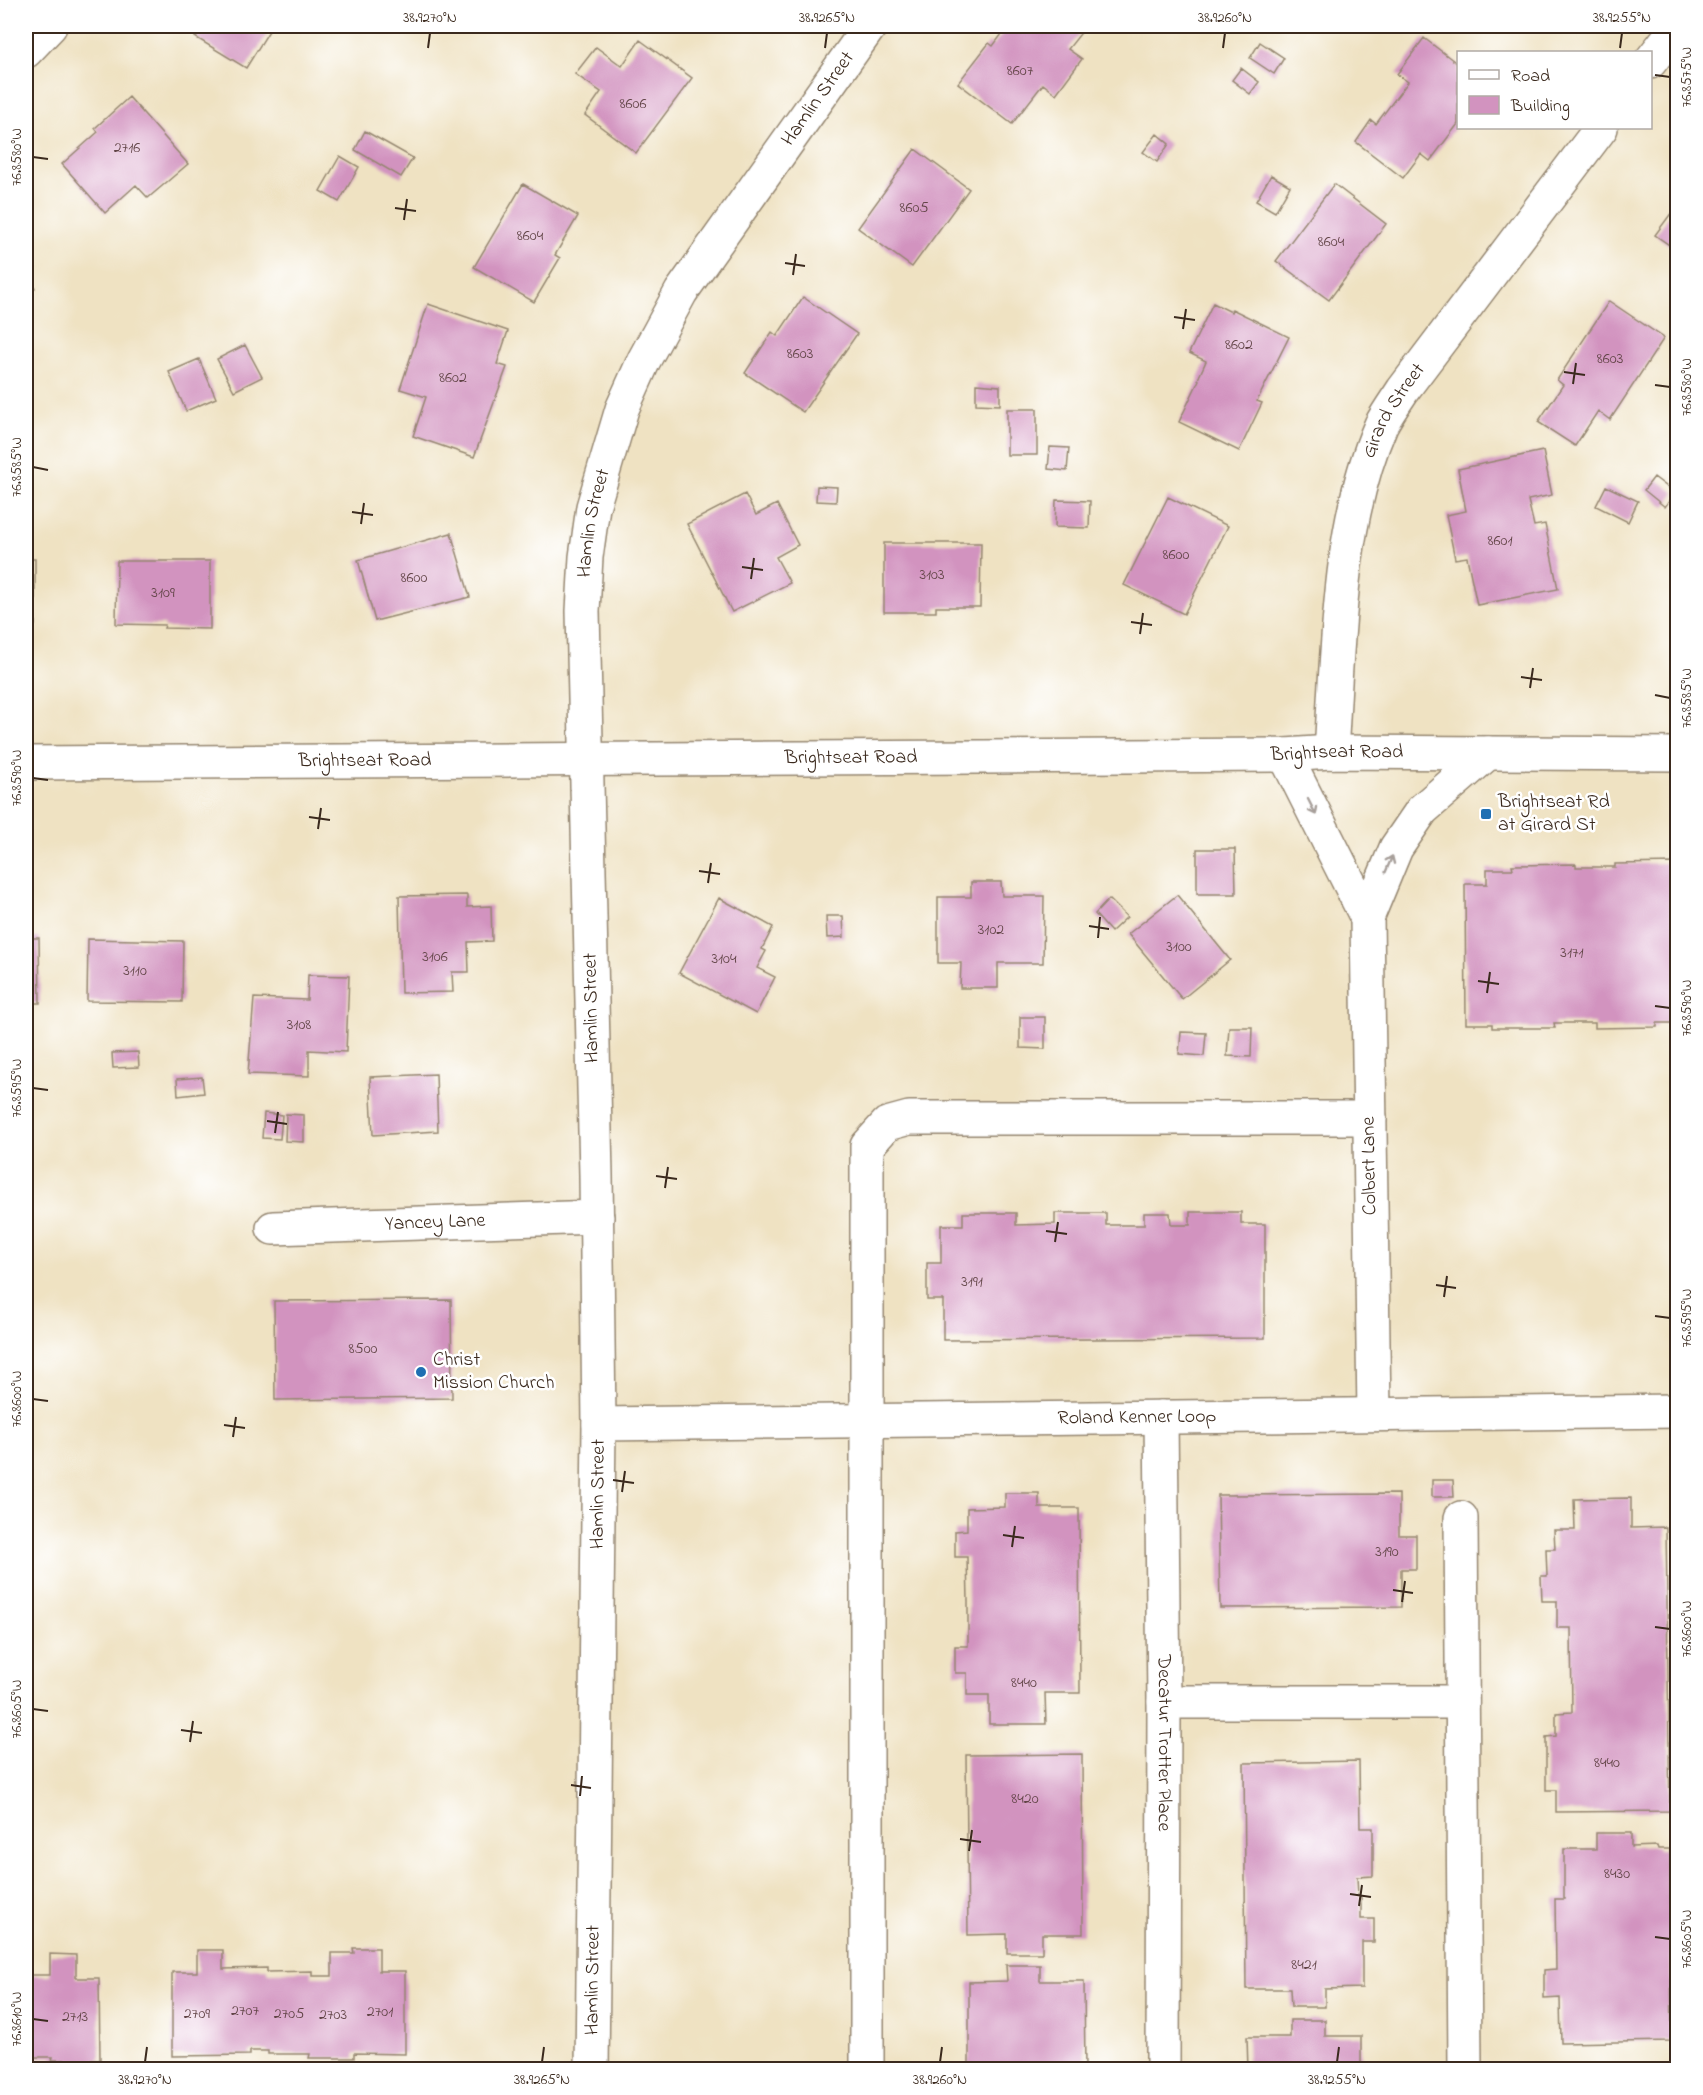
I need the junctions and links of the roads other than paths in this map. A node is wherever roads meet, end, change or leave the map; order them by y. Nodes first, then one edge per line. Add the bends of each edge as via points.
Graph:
1 (50, 26) edge
2 (870, 26) edge
3 (1677, 26) edge
4 (26, 51) edge
5 (1652, 59) edge
6 (1600, 129) edge
7 (1331, 752) junction
8 (1488, 753) junction
9 (1677, 754) edge
10 (1286, 755) junction
11 (587, 759) junction
12 (26, 763) edge
13 (1367, 918) junction
14 (1370, 1118) junction
15 (597, 1216) junction
16 (273, 1228) dead end
17 (1677, 1411) edge
18 (1374, 1414) junction
19 (1161, 1417) junction
20 (868, 1421) junction
21 (599, 1424) junction
22 (1461, 1518) dead end
23 (1164, 1702) junction
24 (1462, 1702) junction
25 (592, 2070) edge
26 (867, 2070) edge
27 (1163, 2070) edge
28 (1465, 2070) edge

1 - 4 street
2 - 11 street, Hamlin Street via 681,292 622,409 593,507 586,557 583,611
3 - 5 street
6 - 7 street, Girard Street via 1382,423 1357,499 1343,583
7 - 8 street, Brightseat Road
7 - 10 street, Brightseat Road
8 - 9 street, Brightseat Road
13 -> 8 street, Colbert Lane via 1396,848 1422,810
10 - 11 street, Brightseat Road
10 -> 13 street, Colbert Lane
11 - 12 street, Brightseat Road
11 - 15 street, Hamlin Street
13 - 14 street, Colbert Lane
14 - 18 street, Colbert Lane
14 - 20 street via 909,1118 887,1125 867,1146
15 - 16 street, Yancey Lane
15 - 21 street, Hamlin Street
17 - 18 street, Roland Kenner Loop
18 - 19 street, Roland Kenner Loop
19 - 20 street, Roland Kenner Loop
19 - 23 street, Decatur Trotter Place
20 - 21 street, Roland Kenner Loop
20 - 26 street
21 - 25 street, Hamlin Street
22 - 24 street
23 - 24 street
23 - 27 street, Decatur Trotter Place
24 - 28 street

